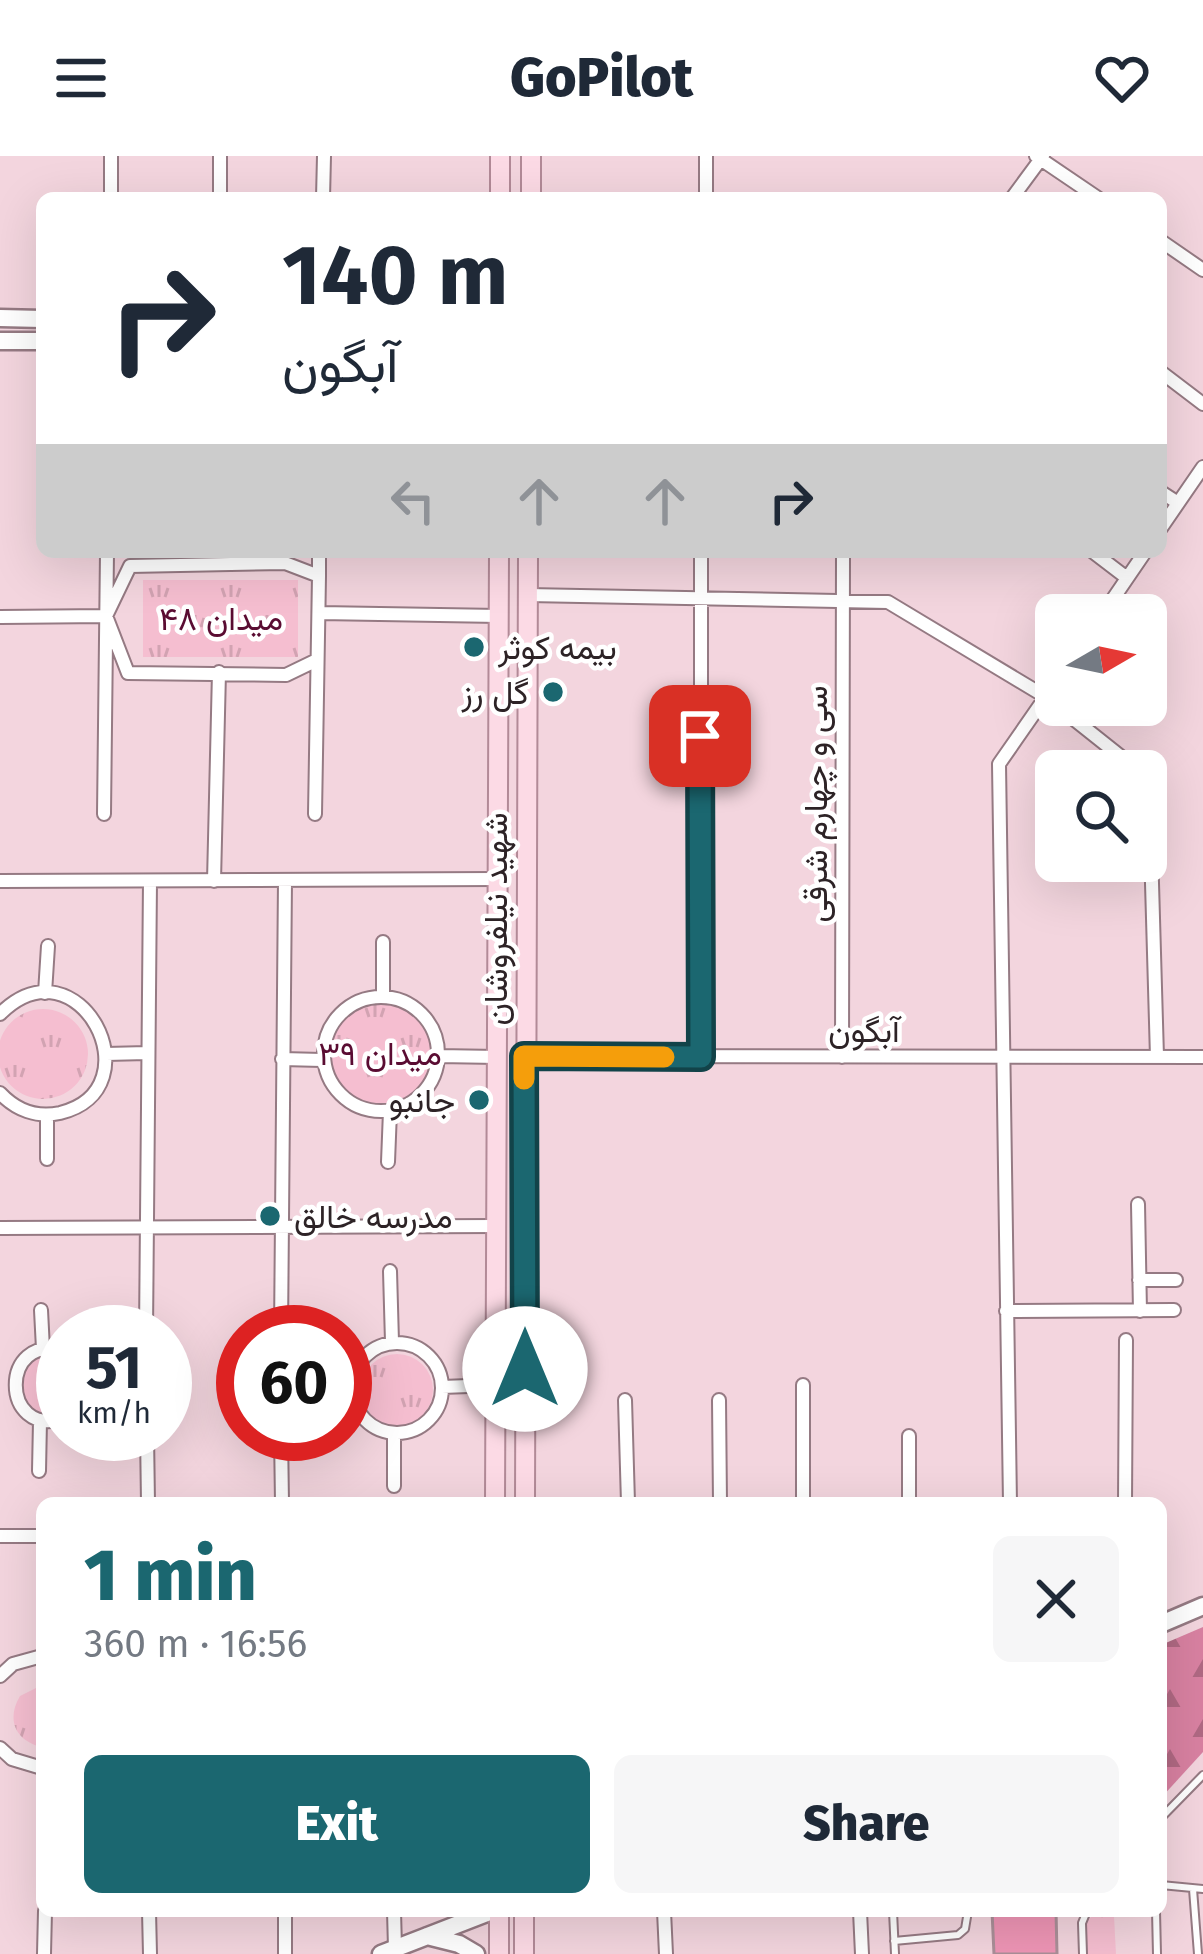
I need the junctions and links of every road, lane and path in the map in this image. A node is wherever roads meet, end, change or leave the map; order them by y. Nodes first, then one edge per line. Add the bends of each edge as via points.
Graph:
1 (111, 156) edge
2 (220, 156) edge
3 (324, 156) edge
4 (500, 156) edge
5 (531, 156) edge
6 (706, 156) edge
7 (1040, 157) edge
8 (111, 192) edge
9 (220, 192) edge
10 (322, 192) edge
11 (500, 192) edge
12 (530, 192) edge
13 (706, 192) edge
14 (1016, 192) edge
15 (1090, 192) edge
16 (1167, 246) edge
17 (1203, 270) edge
18 (0, 318) edge
19 (36, 319) edge
20 (0, 341) edge
21 (36, 341) edge
22 (1167, 377) edge
23 (1203, 404) edge
24 (1203, 466) edge
25 (1167, 496) edge
26 (1178, 503) junction
27 (1167, 519) edge
28 (107, 558) edge
29 (218, 558) edge
30 (319, 558) edge
31 (499, 558) edge
32 (528, 558) edge
33 (701, 558) edge
34 (843, 558) edge
35 (1101, 558) edge
36 (1140, 558) edge
37 (319, 576) junction
38 (1127, 578) junction
39 (1116, 594) edge
40 (527, 595) junction
41 (700, 599) junction
42 (842, 601) junction
43 (320, 613) junction
44 (106, 616) junction
45 (499, 616) junction
46 (0, 617) edge
47 (317, 660) junction
48 (219, 672) junction
49 (1035, 690) edge
50 (1035, 713) edge
51 (1083, 726) edge
52 (1113, 750) edge
53 (104, 814) dead end
54 (315, 814) dead end
55 (498, 879) junction
56 (214, 880) junction
57 (285, 880) junction
58 (0, 881) edge
59 (149, 881) junction
60 (1152, 882) edge
61 (383, 943) dead end
62 (48, 946) dead end
63 (45, 993) junction
64 (383, 996) junction
65 (0, 1014) edge
66 (147, 1053) junction
67 (106, 1054) junction
68 (438, 1056) junction
69 (524, 1056) junction
70 (498, 1057) junction
71 (701, 1057) junction
72 (842, 1057) junction
73 (1001, 1057) junction
74 (1157, 1057) junction
75 (1203, 1057) edge
76 (282, 1059) junction
77 (322, 1060) junction
78 (0, 1094) edge
79 (390, 1111) junction
80 (46, 1115) junction
81 (47, 1159) dead end
82 (388, 1162) dead end
83 (1138, 1204) dead end
84 (497, 1226) junction
85 (145, 1227) junction
86 (280, 1227) junction
87 (0, 1228) edge
88 (390, 1270) dead end
89 (1139, 1280) junction
90 (1176, 1280) dead end
91 (146, 1305) edge
92 (281, 1305) edge
93 (1139, 1310) junction
94 (1174, 1310) dead end
95 (1006, 1311) junction
96 (1126, 1340) dead end
97 (392, 1342) junction
98 (372, 1353) edge
99 (36, 1354) edge
100 (496, 1385) junction
101 (802, 1385) dead end
102 (6, 1386) edge
103 (442, 1387) junction
104 (625, 1400) dead end
105 (719, 1400) dead end
106 (36, 1418) edge
107 (372, 1426) edge
108 (394, 1434) junction
109 (909, 1436) dead end
110 (39, 1461) edge
111 (147, 1461) edge
112 (281, 1461) edge
113 (39, 1471) dead end
114 (394, 1486) dead end
115 (148, 1497) edge
116 (281, 1497) edge
117 (495, 1497) edge
118 (525, 1497) edge
119 (628, 1497) edge
120 (720, 1497) edge
121 (803, 1497) edge
122 (909, 1497) edge
123 (1010, 1497) edge
124 (1125, 1497) edge
125 (0, 1536) edge
126 (36, 1536) edge
127 (1203, 1606) edge
128 (1167, 1621) edge
129 (36, 1658) edge
130 (0, 1676) edge
131 (0, 1748) edge
132 (36, 1766) edge
133 (1203, 1775) edge
134 (1167, 1812) edge
135 (1167, 1887) edge
136 (1193, 1889) junction
137 (1203, 1889) edge
138 (45, 1917) edge
139 (149, 1917) edge
140 (285, 1917) edge
141 (393, 1917) edge
142 (479, 1917) edge
143 (497, 1917) edge
144 (524, 1917) edge
145 (664, 1917) edge
146 (860, 1917) edge
147 (893, 1917) edge
148 (967, 1917) edge
149 (1084, 1917) edge
150 (1156, 1917) edge
151 (426, 1936) junction
152 (894, 1941) junction
153 (388, 1951) edge
154 (44, 1954) edge
155 (150, 1954) edge
156 (285, 1954) edge
157 (476, 1954) edge
158 (500, 1954) edge
159 (524, 1954) edge
160 (666, 1954) edge
161 (862, 1954) edge
162 (895, 1954) edge
163 (1083, 1954) edge
164 (1157, 1954) edge
165 (1198, 1954) edge

1 - 8 street
2 - 9 street
3 - 10 street
4 - 11 main road
5 - 12 main road
6 - 13 street
7 - 14 street
7 - 15 street
16 - 17 street
18 - 19 main road
20 - 21 main road
22 - 23 street
24 - 26 street
25 - 26 street
26 - 27 street
28 - 44 street
29 - 37 street via 285,563
29 - 44 street via 130,566
30 - 37 street
31 - 45 main road, شهید نیلفروشان
32 - 40 main road, شهید نیلفروشان
33 - 41 street
34 - 42 street, سی و چهارم شرقی
35 - 38 street
36 - 38 street
37 - 43 street
38 - 39 street
40 - 41 street
40 - 69 main road, شهید نیلفروشان
41 - 42 street
41 - 71 street
42 - 49 street via 888,602
42 - 72 street, سی و چهارم شرقی
43 - 45 street
43 - 47 street
44 - 46 street
44 - 48 street via 128,673
44 - 53 street
45 - 55 main road, شهید نیلفروشان
47 - 48 street via 286,674
47 - 54 street
48 - 56 street
50 - 73 street via 999,764
51 - 52 street
55 - 57 street
55 - 70 main road, شهید نیلفروشان
56 - 57 street
56 - 59 street
57 - 76 street
58 - 59 street
59 - 66 street
60 - 74 street
61 - 64 street
62 - 63 street
63 - 65 street
63 - 67 street via 94,1018
64 - 68 street via 416,1008
64 - 77 street via 337,1016
66 - 67 street
66 - 85 street
67 - 80 street via 82,1103
68 - 70 street
68 - 79 street via 424,1092
69 - 70 main road
69 - 71 street, آبگون
69 - 118 main road, شهید نیلفروشان
70 - 84 main road, شهید نیلفروشان
71 - 72 street, آبگون
72 - 73 street, آبگون
73 - 74 street, آبگون
73 - 95 street
74 - 75 street, آبگون
76 - 77 street
76 - 86 street
77 - 79 street via 341,1096
78 - 80 street
79 - 82 street
80 - 81 street
83 - 89 street
84 - 86 street
84 - 100 main road, شهید نیلفروشان
85 - 86 street
85 - 87 street
85 - 91 street
86 - 92 street
88 - 97 street
89 - 90 street
89 - 93 street
93 - 94 street
93 - 95 street
95 - 123 street
96 - 124 street
97 - 98 street
97 - 103 street via 425,1353
99 - 102 street
100 - 103 street
100 - 117 main road, شهید نیلفروشان
101 - 121 street
102 - 106 street
103 - 108 street via 433,1417
104 - 119 street
105 - 120 street
107 - 108 street
108 - 114 street
109 - 122 street
110 - 113 street
111 - 115 street
112 - 116 street
125 - 126 street
127 - 128 main road
129 - 130 street
131 - 132 street
133 - 134 lane
135 - 136 lane
136 - 137 lane
136 - 165 lane
138 - 154 street
139 - 155 street
140 - 156 street
141 - 153 street
142 - 151 main road
143 - 158 main road
144 - 159 main road
145 - 160 street
146 - 161 street
147 - 152 lane
148 - 152 lane via 965,1929 947,1939
149 - 163 lane
150 - 164 lane
151 - 153 main road
151 - 157 main road
152 - 162 lane

